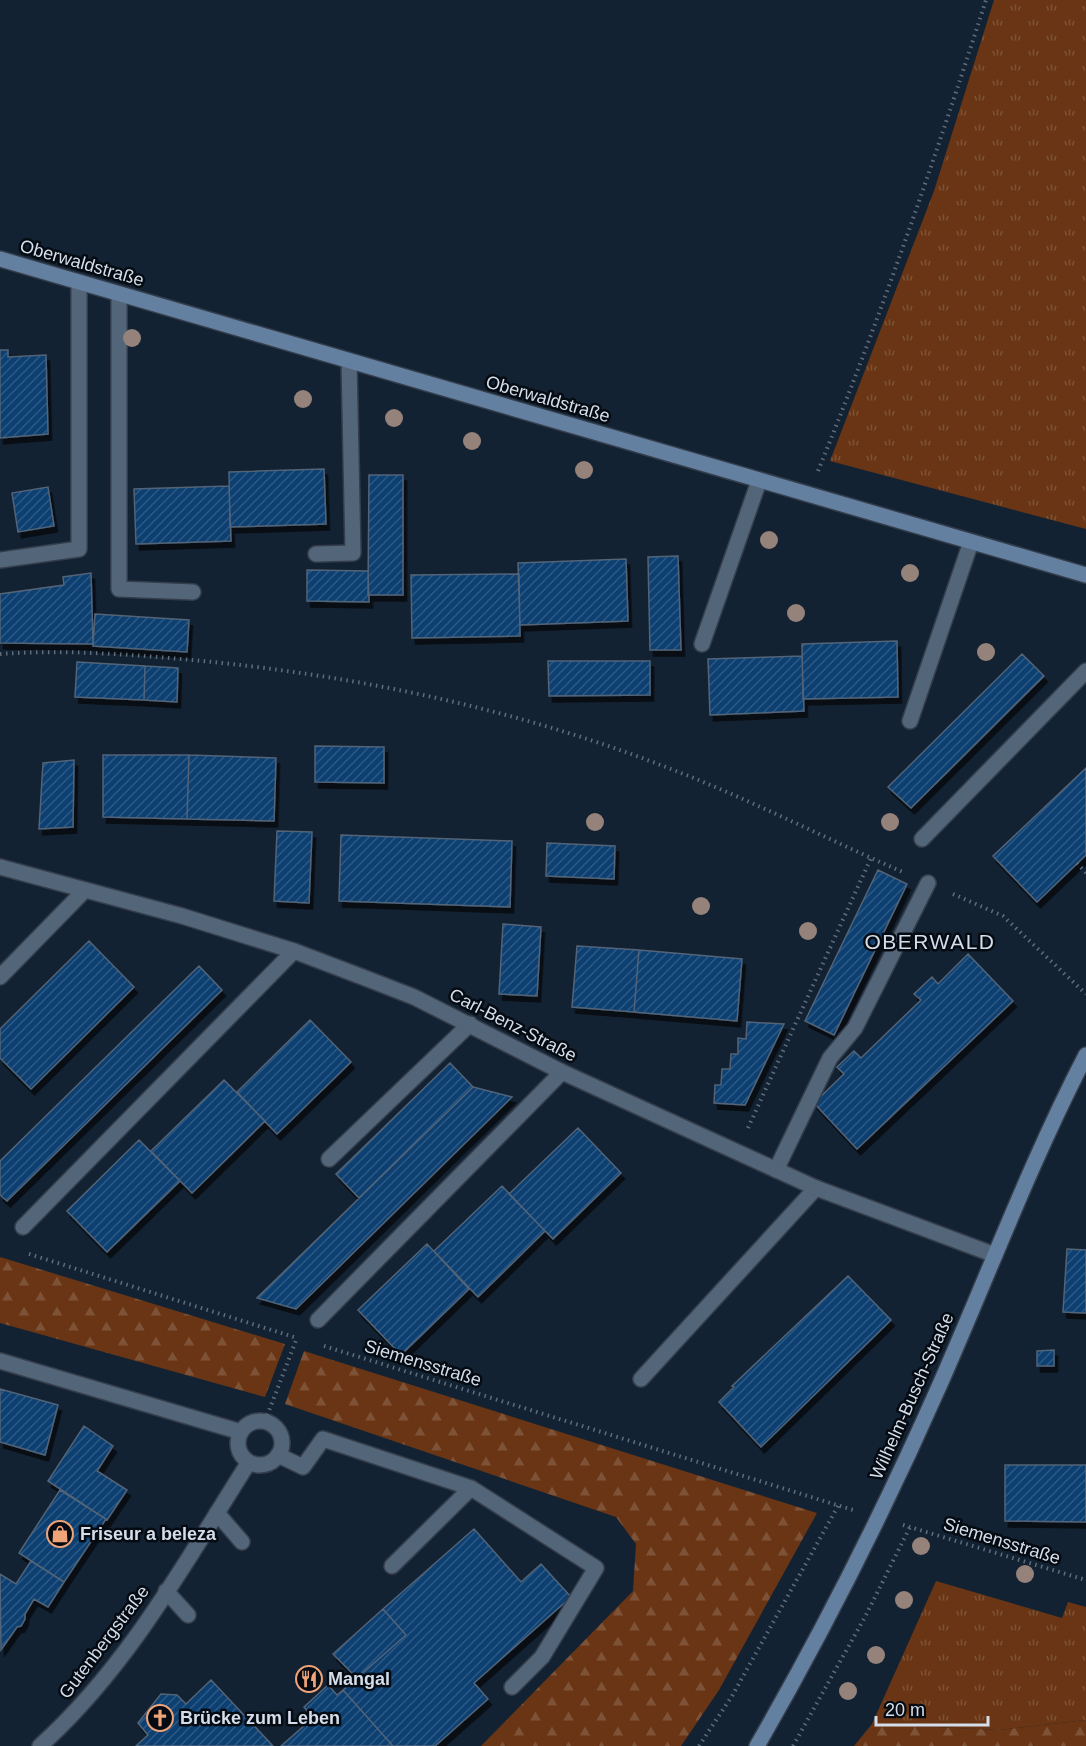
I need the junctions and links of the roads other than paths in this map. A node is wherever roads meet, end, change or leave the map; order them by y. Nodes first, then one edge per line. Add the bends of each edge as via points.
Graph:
1 (0, 259) edge
2 (79, 282) junction
3 (118, 294) junction
4 (349, 361) junction
5 (759, 481) junction
6 (971, 542) junction
7 (316, 554) dead end
8 (0, 560) edge
9 (1086, 575) edge
10 (193, 592) dead end
11 (702, 644) dead end
12 (1086, 671) edge
13 (910, 721) dead end
14 (922, 838) dead end
15 (0, 867) edge
16 (928, 883) road end
17 (85, 890) junction
18 (294, 951) junction
19 (0, 977) edge
20 (470, 1024) junction
21 (1086, 1055) edge
22 (562, 1072) junction
23 (329, 1159) dead end
24 (776, 1170) junction
25 (816, 1188) junction
26 (23, 1227) dead end
27 (995, 1255) junction
28 (318, 1320) dead end
29 (0, 1361) edge
30 (640, 1378) dead end
31 (241, 1432) junction
32 (278, 1455) junction
33 (249, 1462) junction
34 (471, 1488) junction
35 (216, 1513) junction
36 (242, 1542) dead end
37 (392, 1566) dead end
38 (166, 1591) junction
39 (188, 1615) dead end
40 (512, 1687) dead end
41 (40, 1746) edge
42 (757, 1746) edge

1 - 2 street, Oberwaldstraße
2 - 3 street, Oberwaldstraße
2 - 8 street via 79,549
3 - 4 street, Oberwaldstraße
3 - 10 street via 119,589
4 - 5 street, Oberwaldstraße
4 - 7 street via 353,554
5 - 6 street, Oberwaldstraße
5 - 11 street
6 - 9 street, Oberwaldstraße
6 - 13 street
12 - 14 street
15 - 17 street, Carl-Benz-Straße
16 - 24 street via 855,1028 830,1058
17 - 18 street, Carl-Benz-Straße
17 - 19 street
18 - 20 street, Carl-Benz-Straße via 414,997
18 - 26 street
20 - 22 street, Carl-Benz-Straße
20 - 23 street
21 - 27 street, Wilhelm-Busch-Straße via 1056,1113
22 - 24 street, Carl-Benz-Straße
22 - 28 street
24 - 25 street, Carl-Benz-Straße
25 - 27 street, Carl-Benz-Straße
25 - 30 street
27 - 42 street, Wilhelm-Busch-Straße via 879,1517 820,1635
29 - 31 street
31 - 32 street via 248,1424 265,1422 279,1432 282,1443
31 - 33 street via 238,1449
32 - 33 street via 266,1464
32 - 34 street via 303,1467 323,1439
33 - 35 street, Gutenbergstraße
34 - 37 street
34 - 40 street via 596,1568 542,1657
35 - 36 street
35 - 38 street, Gutenbergstraße
38 - 39 street
38 - 41 street, Gutenbergstraße via 138,1635 75,1715

